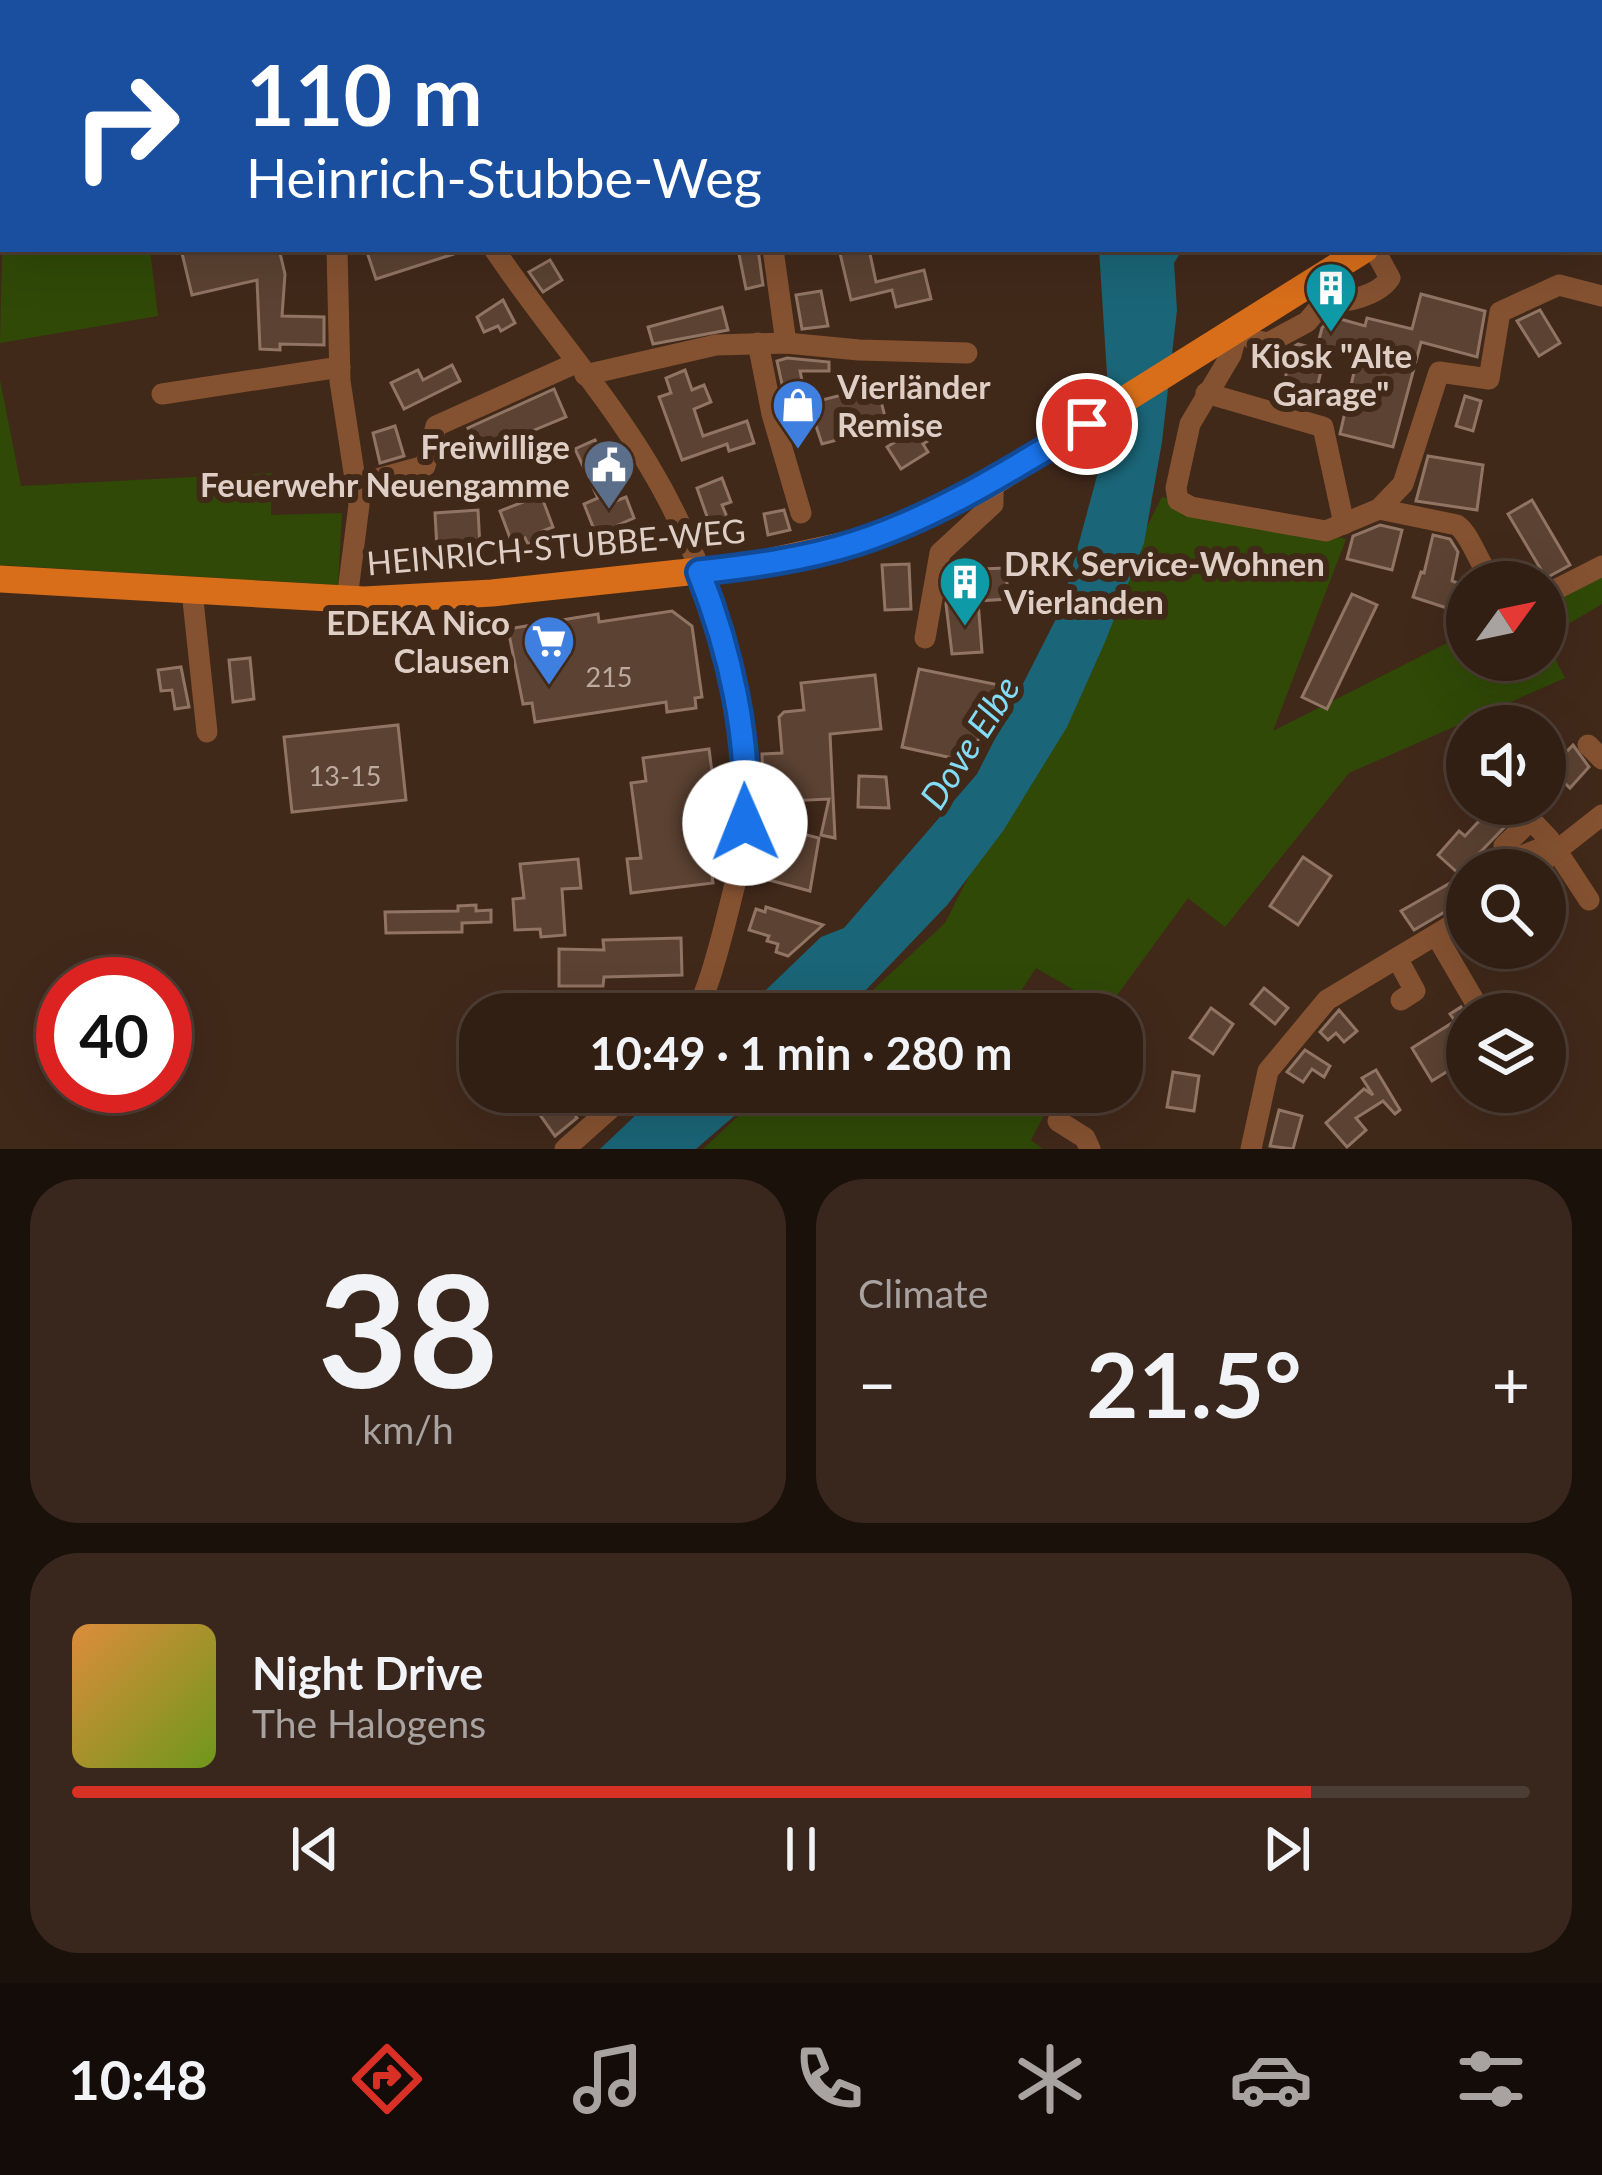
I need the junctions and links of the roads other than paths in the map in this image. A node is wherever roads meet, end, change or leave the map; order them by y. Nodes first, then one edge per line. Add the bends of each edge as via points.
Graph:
1 (337, 252) edge
2 (496, 252) edge
3 (773, 252) edge
4 (1366, 252) edge
5 (1372, 252) edge
6 (1318, 292) junction
7 (1602, 296) edge
8 (1240, 328) junction
9 (758, 343) junction
10 (786, 343) junction
11 (967, 353) dead end
12 (340, 367) junction
13 (580, 369) junction
14 (1206, 393) junction
15 (162, 394) dead end
16 (993, 482) junction
17 (355, 485) junction
18 (1379, 509) junction
19 (801, 513) dead end
20 (1344, 524) junction
21 (1478, 561) edge
22 (1602, 566) edge
23 (699, 572) junction
24 (0, 579) edge
25 (1566, 584) edge
26 (192, 591) junction
27 (347, 599) junction
28 (925, 638) dead end
29 (207, 732) dead end
30 (1602, 815) edge
31 (1554, 848) joint
32 (1589, 900) dead end
33 (1446, 929) edge
34 (1436, 935) junction
35 (1397, 958) junction
36 (705, 993) edge
37 (1470, 993) edge
38 (1401, 1000) dead end
39 (605, 1113) edge
40 (1058, 1121) dead end
41 (565, 1149) edge
42 (1090, 1149) edge
43 (1251, 1149) edge

1 - 12 street
2 - 13 street
3 - 10 street
4 - 6 main road, HEINRICH-STUBBE-WEG
5 - 6 street via 1389,283 1351,300
6 - 8 main road, HEINRICH-STUBBE-WEG
7 - 18 street via 1558,285 1501,312 1489,379 1438,372 1402,484
8 - 14 street
8 - 16 main road, HEINRICH-STUBBE-WEG
9 - 10 street
9 - 13 street
9 - 19 street
10 - 11 street
12 - 15 street
12 - 17 street
13 - 17 street via 436,426 424,466
13 - 23 street via 650,466
14 - 20 street via 1323,427
14 - 20 street via 1190,424 1178,500 1326,531
16 - 23 main road, HEINRICH-STUBBE-WEG via 856,543
16 - 28 street via 993,504 940,553
17 - 27 street
18 - 20 street
18 - 21 street via 1457,525
22 - 25 street
23 - 27 main road, HEINRICH-STUBBE-WEG
23 - 36 street via 735,694 747,793 733,896
24 - 26 main road, HEINRICH-STUBBE-WEG
26 - 27 main road, HEINRICH-STUBBE-WEG
26 - 29 street
30 - 31 street
31 - 32 street
33 - 34 street
34 - 35 street
34 - 37 street
35 - 38 street via 1415,992
35 - 43 street via 1327,1000 1268,1071
39 - 41 street
40 - 42 street

